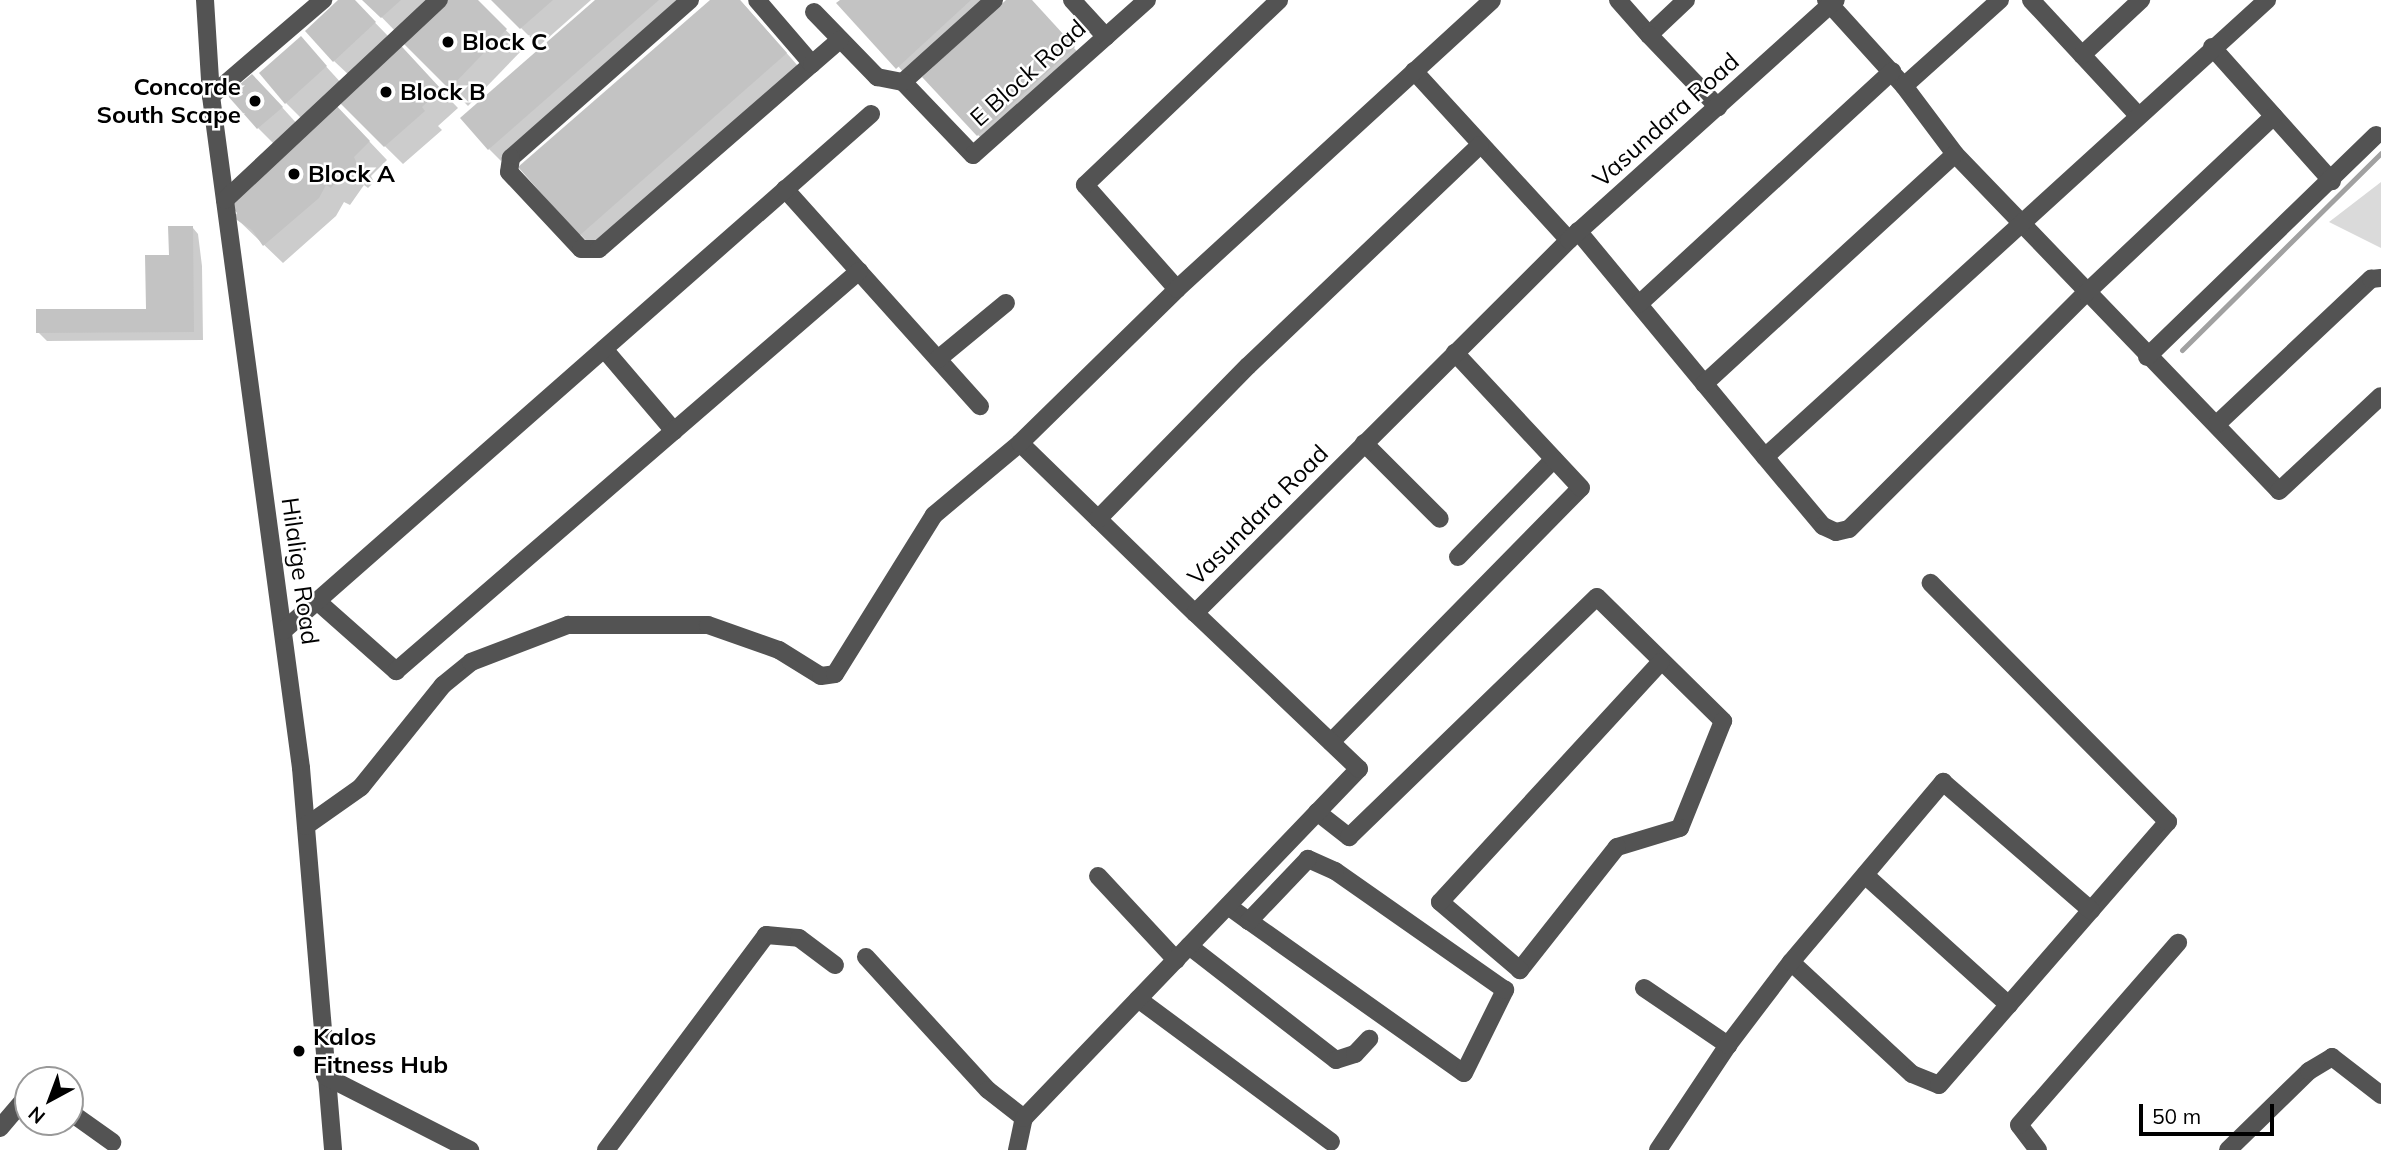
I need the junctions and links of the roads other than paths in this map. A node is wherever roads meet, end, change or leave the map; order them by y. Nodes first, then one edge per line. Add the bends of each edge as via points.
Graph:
1 (205, 0) edge
2 (323, 0) edge
3 (439, 0) edge
4 (690, 0) edge
5 (757, 0) edge
6 (995, 0) edge
7 (1072, 0) edge
8 (1147, 0) edge
9 (1279, 0) edge
10 (1492, 0) edge
11 (1618, 0) edge
12 (1686, 0) edge
13 (2000, 0) edge
14 (2031, 0) edge
15 (2141, 0) edge
16 (2267, 0) edge
17 (1831, 2) edge
18 (814, 12) dead end
19 (1649, 35) junction
20 (1105, 37) junction
21 (840, 40) junction
22 (2212, 47) junction
23 (2082, 55) junction
24 (812, 64) junction
25 (1414, 71) junction
26 (1892, 71) junction
27 (904, 82) junction
28 (1904, 86) junction
29 (211, 96) junction
30 (1718, 107) junction
31 (871, 114) dead end
32 (2138, 115) junction
33 (2274, 116) junction
34 (2376, 135) dead end
35 (1480, 145) junction
36 (1955, 154) junction
37 (2332, 181) junction
38 (785, 189) junction
39 (225, 200) junction
40 (2020, 223) junction
41 (1574, 235) junction
42 (859, 271) junction
43 (2381, 278) edge
44 (1177, 289) junction
45 (2085, 293) junction
46 (1006, 303) dead end
47 (1639, 304) junction
48 (604, 349) junction
49 (1455, 353) junction
50 (2147, 357) junction
51 (938, 359) junction
52 (1704, 384) junction
53 (2381, 396) edge
54 (980, 406) dead end
55 (2217, 424) junction
56 (674, 431) junction
57 (1020, 443) junction
58 (1364, 443) junction
59 (1765, 457) junction
60 (1554, 459) junction
61 (1098, 519) junction
62 (1440, 519) dead end
63 (1458, 556) dead end
64 (1931, 583) dead end
65 (317, 601) junction
66 (1195, 612) junction
67 (283, 631) junction
68 (1661, 662) junction
69 (1331, 742) junction
70 (1317, 812) junction
71 (306, 826) junction
72 (1864, 875) junction
73 (1098, 876) dead end
74 (1228, 906) junction
75 (2091, 910) junction
76 (1249, 921) junction
77 (2178, 943) dead end
78 (1189, 946) junction
79 (866, 957) dead end
80 (1175, 960) junction
81 (1791, 962) junction
82 (835, 965) dead end
83 (1644, 989) dead end
84 (1138, 999) junction
85 (2009, 1005) junction
86 (1369, 1039) dead end
87 (1728, 1045) junction
88 (325, 1076) junction
89 (2381, 1095) edge
90 (14, 1112) edge
91 (1024, 1118) junction
92 (84, 1122) edge
93 (0, 1128) edge
94 (112, 1142) dead end
95 (1331, 1142) dead end
96 (333, 1150) edge
97 (470, 1150) edge
98 (606, 1150) edge
99 (1017, 1150) edge
100 (1658, 1150) edge
101 (2038, 1150) edge
102 (2228, 1150) edge

1 - 29 street, Hilalige Road
2 - 29 street
3 - 39 street
4 - 24 street via 511,158 509,172 581,249 599,248
5 - 24 street
6 - 27 street
7 - 20 street
8 - 20 street, E Block Road
9 - 44 street via 1085,185
10 - 25 street
11 - 19 street
12 - 19 street
13 - 28 street
14 - 23 street
15 - 23 street
16 - 22 street
17 - 26 street, Vasundara Road
17 - 30 street, Vasundara Road
18 - 21 street
19 - 30 street
20 - 27 street, E Block Road via 973,155
21 - 24 street
21 - 27 street via 877,77
22 - 32 street
22 - 33 street
23 - 32 street
25 - 35 street
25 - 44 street
26 - 28 street, Vasundara Road
26 - 47 street
28 - 36 street, Vasundara Road
29 - 39 street, Hilalige Road
30 - 41 street, Vasundara Road
31 - 38 street
32 - 40 street
33 - 37 street
33 - 45 street
34 - 37 street
35 - 41 street
35 - 61 street via 1248,366
36 - 40 street, Vasundara Road
36 - 52 street
37 - 50 street
38 - 42 street
38 - 48 street
39 - 67 street, Hilalige Road
40 - 45 street, Vasundara Road
40 - 59 street
41 - 47 street
41 - 49 street, Vasundara Road
42 - 51 street
42 - 56 street
43 - 55 street via 2371,278
44 - 57 street
45 - 50 street, Vasundara Road
45 - 59 street via 1849,529 1836,532 1823,526
46 - 51 street
47 - 52 street
48 - 56 street
48 - 65 street
49 - 58 street, Vasundara Road
49 - 60 street
50 - 55 street, Vasundara Road
51 - 54 street
52 - 59 street
53 - 55 street, Vasundara Road via 2279,491
56 - 65 street via 396,671
57 - 61 street
57 - 71 street via 934,515 835,674 821,676 779,650 708,625 568,625 471,662 443,685 361,787
58 - 62 street
58 - 66 street, Vasundara Road
60 - 63 street
60 - 69 street via 1581,488
61 - 66 street
64 - 75 street via 2168,822
65 - 67 street
66 - 69 street, Vasundara Road
67 - 71 street, Hilalige Road
68 - 68 street via 1723,721 1680,828 1617,847 1520,970 1440,902
68 - 70 street via 1597,597 1349,837
69 - 70 street, Vasundara Road via 1359,769
70 - 74 street, Vasundara Road
71 - 88 street, Hilalige Road
72 - 75 street via 1943,782
72 - 81 street
72 - 85 street
73 - 80 street
74 - 76 street
74 - 78 street, Vasundara Road
75 - 85 street
76 - 76 street via 1464,1073 1505,990 1335,871 1308,859
77 - 101 street via 2018,1125
78 - 80 street, Vasundara Road
78 - 86 street via 1336,1060 1355,1054
79 - 91 street via 988,1090
80 - 84 street, Vasundara Road
81 - 85 street via 1912,1074 1939,1085
81 - 87 street
82 - 98 street via 799,938 766,935
83 - 87 street
84 - 91 street, Vasundara Road
84 - 95 street
87 - 100 street
88 - 96 street, Hilalige Road
88 - 97 street
89 - 102 street via 2332,1057 2309,1071
90 - 93 street
91 - 99 street
92 - 94 street

